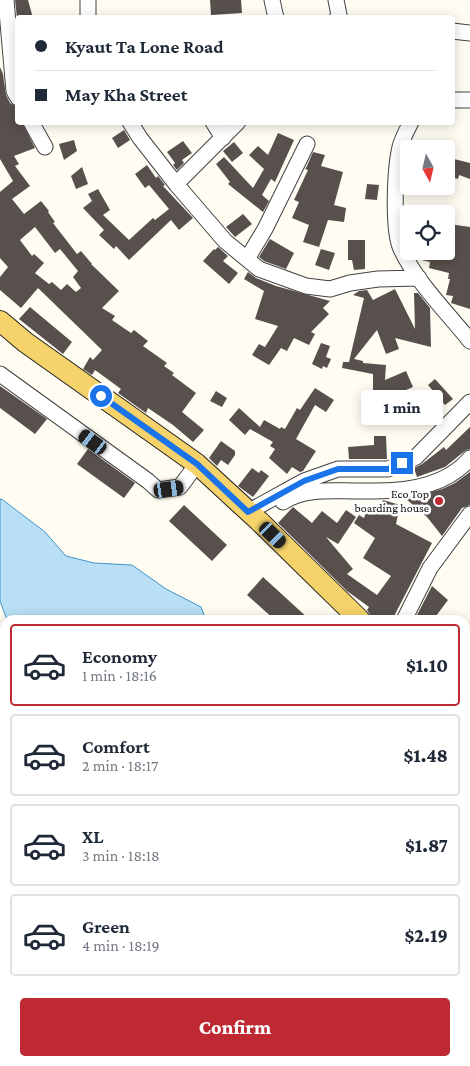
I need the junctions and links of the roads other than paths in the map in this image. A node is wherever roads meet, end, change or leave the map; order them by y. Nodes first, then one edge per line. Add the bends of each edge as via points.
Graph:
1 (6, 0) edge
2 (88, 0) edge
3 (272, 0) edge
4 (336, 0) edge
5 (88, 15) edge
6 (275, 15) edge
7 (339, 15) edge
8 (455, 32) edge
9 (470, 33) edge
10 (10, 95) edge
11 (455, 100) edge
12 (470, 100) edge
13 (33, 125) edge
14 (132, 125) edge
15 (215, 125) edge
16 (235, 125) edge
17 (410, 125) edge
18 (223, 138) junction
19 (307, 144) dead end
20 (45, 147) dead end
21 (176, 184) junction
22 (246, 259) junction
23 (419, 278) junction
24 (0, 321) edge
25 (470, 341) edge
26 (0, 374) edge
27 (470, 402) edge
28 (470, 458) edge
29 (197, 464) junction
30 (470, 514) edge
31 (254, 516) junction
32 (355, 615) edge
33 (406, 615) edge

1 - 10 street
2 - 5 street
3 - 6 street
4 - 7 street
8 - 9 street
11 - 12 street
13 - 20 street
14 - 21 street
15 - 18 street
16 - 18 street
17 - 23 street via 400,145 396,216 400,248
18 - 21 street
19 - 22 street via 265,229
21 - 22 street via 225,241
22 - 23 street via 259,269 306,286 330,290 378,279
23 - 25 street
24 - 29 main road via 24,342
26 - 29 street via 158,490 180,488
27 - 31 street via 416,457 388,469 338,469 304,481
28 - 31 street via 464,466 439,481 416,489 324,490 292,496 268,512
29 - 31 main road
30 - 33 street via 430,568
31 - 32 main road

